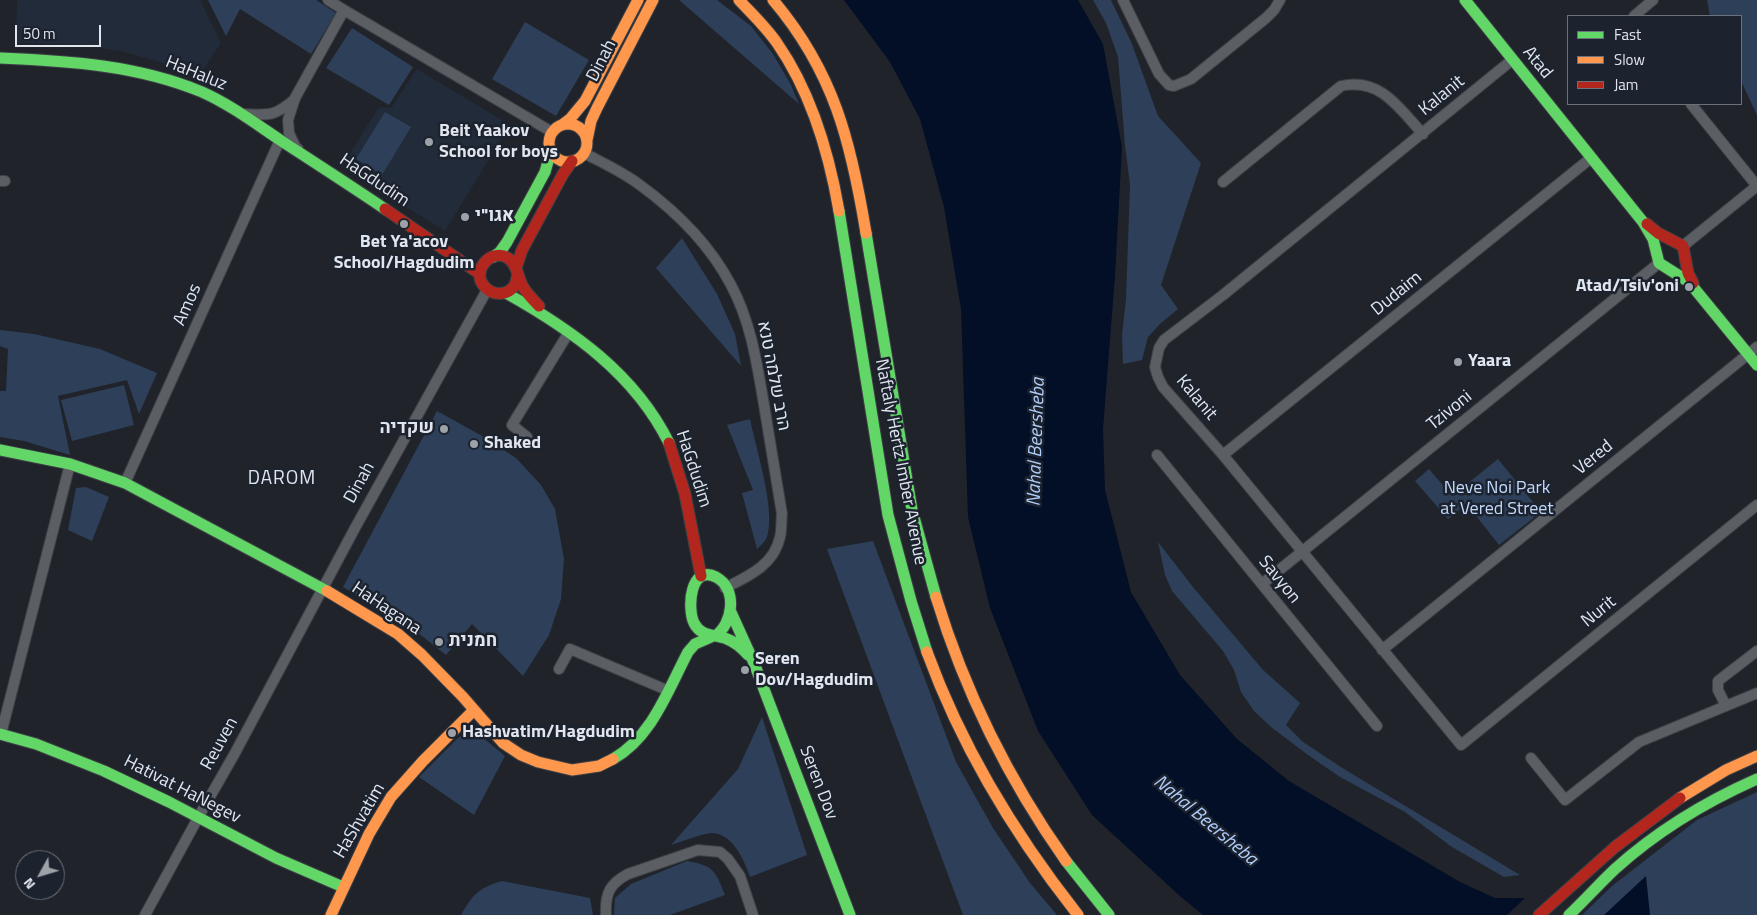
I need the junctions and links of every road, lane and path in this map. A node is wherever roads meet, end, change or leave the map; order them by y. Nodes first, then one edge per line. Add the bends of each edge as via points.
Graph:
1 (328, 0) edge
2 (630, 0) edge
3 (638, 0) edge
4 (654, 0) edge
5 (739, 0) edge
6 (773, 0) edge
7 (1124, 0) edge
8 (1280, 0) edge
9 (1464, 0) edge
10 (1653, 0) edge
11 (344, 10) junction
12 (1635, 15) edge
13 (627, 21) junction
14 (0, 58) edge
15 (1512, 60) junction
16 (295, 98) junction
17 (1692, 105) edge
18 (242, 114) junction
19 (562, 125) junction
20 (552, 132) junction
21 (1422, 134) junction
22 (280, 140) junction
23 (587, 140) junction
24 (551, 152) junction
25 (584, 153) junction
26 (309, 158) junction
27 (1591, 158) junction
28 (572, 161) junction
29 (1224, 182) dead end
30 (1757, 186) edge
31 (1639, 217) junction
32 (1679, 244) junction
33 (448, 251) junction
34 (492, 257) junction
35 (1686, 258) junction
36 (1661, 262) junction
37 (517, 271) junction
38 (480, 274) junction
39 (487, 290) junction
40 (1697, 291) junction
41 (506, 293) junction
42 (564, 329) junction
43 (1753, 351) edge
44 (1757, 365) edge
45 (527, 437) dead end
46 (0, 450) edge
47 (1157, 455) dead end
48 (1223, 455) junction
49 (70, 464) junction
50 (125, 484) junction
51 (1757, 505) edge
52 (1302, 552) junction
53 (700, 576) junction
54 (1262, 584) junction
55 (322, 588) junction
56 (726, 588) junction
57 (730, 610) junction
58 (693, 620) junction
59 (713, 636) junction
60 (1382, 650) junction
61 (1757, 651) edge
62 (684, 660) junction
63 (754, 663) junction
64 (559, 669) dead end
65 (669, 690) junction
66 (1757, 693) edge
67 (1726, 706) junction
68 (474, 710) junction
69 (1377, 726) dead end
70 (1, 734) edge
71 (1461, 745) joint
72 (1757, 756) edge
73 (1531, 758) dead end
74 (1757, 779) edge
75 (199, 816) junction
76 (343, 888) junction
77 (146, 915) edge
78 (331, 915) edge
79 (606, 915) edge
80 (753, 915) edge
81 (850, 915) edge
82 (1078, 915) edge
83 (1109, 915) edge
84 (1540, 915) edge
85 (1569, 915) edge

1 - 11 street
2 - 13 street
3 - 13 street, Dinah
4 - 23 street, Dinah via 597,108
5 - 82 street, Naftaly Hertz Imber Avenue via 764,25 783,51 809,100 828,156 888,515 924,643 985,780 1029,851
6 - 83 street, Naftaly Hertz Imber Avenue via 803,38 822,72 839,110 851,150 912,510 946,635 975,706 1006,768 1058,851
7 - 8 street via 1159,74 1174,86 1190,79 1266,18
9 - 15 street, Atad
10 - 12 street
11 - 16 street
11 - 20 street
13 - 19 street, Dinah via 585,101
14 - 18 street, HaHaluz via 71,61 127,69 192,88
15 - 21 street, Kalanit
15 - 27 street, Atad
16 - 18 street via 270,115
16 - 26 street via 288,120 289,134 294,146
17 - 30 street
18 - 22 street, HaHaluz
19 - 20 street
19 - 23 street via 578,126
20 - 24 street
21 - 29 street via 1385,94 1375,88 1352,83 1341,86
21 - 48 street, Kalanit via 1223,295 1171,333 1158,348 1155,366 1163,386
22 - 26 street, HaGdudim
22 - 50 street, Amos
23 - 25 street
24 - 28 street via 560,160
24 - 34 street via 545,172 508,242
25 - 28 street
25 - 56 street, הרב שלמה טנא via 639,184 693,231 732,285 750,330 782,514 780,536 775,552 765,565 753,575
26 - 33 street, HaGdudim
27 - 31 street, Atad
27 - 48 street, Dudaim
28 - 37 street via 522,250
30 - 32 street
31 - 32 street, Atad via 1658,233
31 - 36 street, Atad via 1653,239
32 - 35 street
32 - 36 street via 1665,242 1658,248
33 - 34 street, HaGdudim via 478,259
33 - 38 street, HaGdudim
34 - 37 street via 509,259
34 - 38 street via 483,264
35 - 36 street via 1677,268
35 - 40 street via 1686,269
36 - 40 street
36 - 52 street, Tzivoni
37 - 41 street via 515,285
37 - 42 street, HaGdudim via 529,295
38 - 39 street
39 - 41 street via 496,294
39 - 55 street, Dinah
40 - 43 street
41 - 42 street, HaGdudim
42 - 45 street via 512,425
42 - 53 street, HaGdudim via 624,378 657,420 681,478 695,536
43 - 44 street
43 - 60 street, Vered
46 - 49 street, HaHagana
47 - 54 street, Savyon
48 - 52 street, Kalanit
49 - 50 street, HaHagana
49 - 70 street
50 - 55 street, HaHagana
51 - 71 street, Nurit
52 - 54 street, Tzivoni
52 - 60 street, Kalanit
53 - 56 street via 706,574 718,578
53 - 58 street via 691,592
54 - 69 street, Savyon
55 - 68 street, HaHagana via 398,634
55 - 75 street, Reuven
56 - 57 street
57 - 59 street via 725,628
57 - 63 street, Seren Dov
58 - 59 street via 698,629
58 - 62 street, HaHagana
59 - 62 street, HaHagana via 695,644
59 - 63 street, Seren Dov via 728,639 739,646
60 - 71 street, Kalanit
61 - 67 street via 1718,680 1718,690
62 - 65 street, HaHagana
63 - 81 street, Seren Dov
64 - 65 street via 570,649
65 - 68 street, HaHagana via 651,723 633,746 613,760 586,769 557,767 521,756 503,743
66 - 67 street
67 - 73 street via 1639,742 1565,800
68 - 76 street, HaShvatim via 390,797
70 - 75 street, Hativat HaNegev via 82,760
72 - 84 street via 1667,804 1602,856
74 - 85 street via 1718,798 1649,842 1620,865
75 - 76 street, Hativat HaNegev via 268,854
75 - 77 street, Reuven
76 - 78 street, HaShvatim
79 - 80 street via 606,899 618,879 698,850 720,852 728,859 740,876

